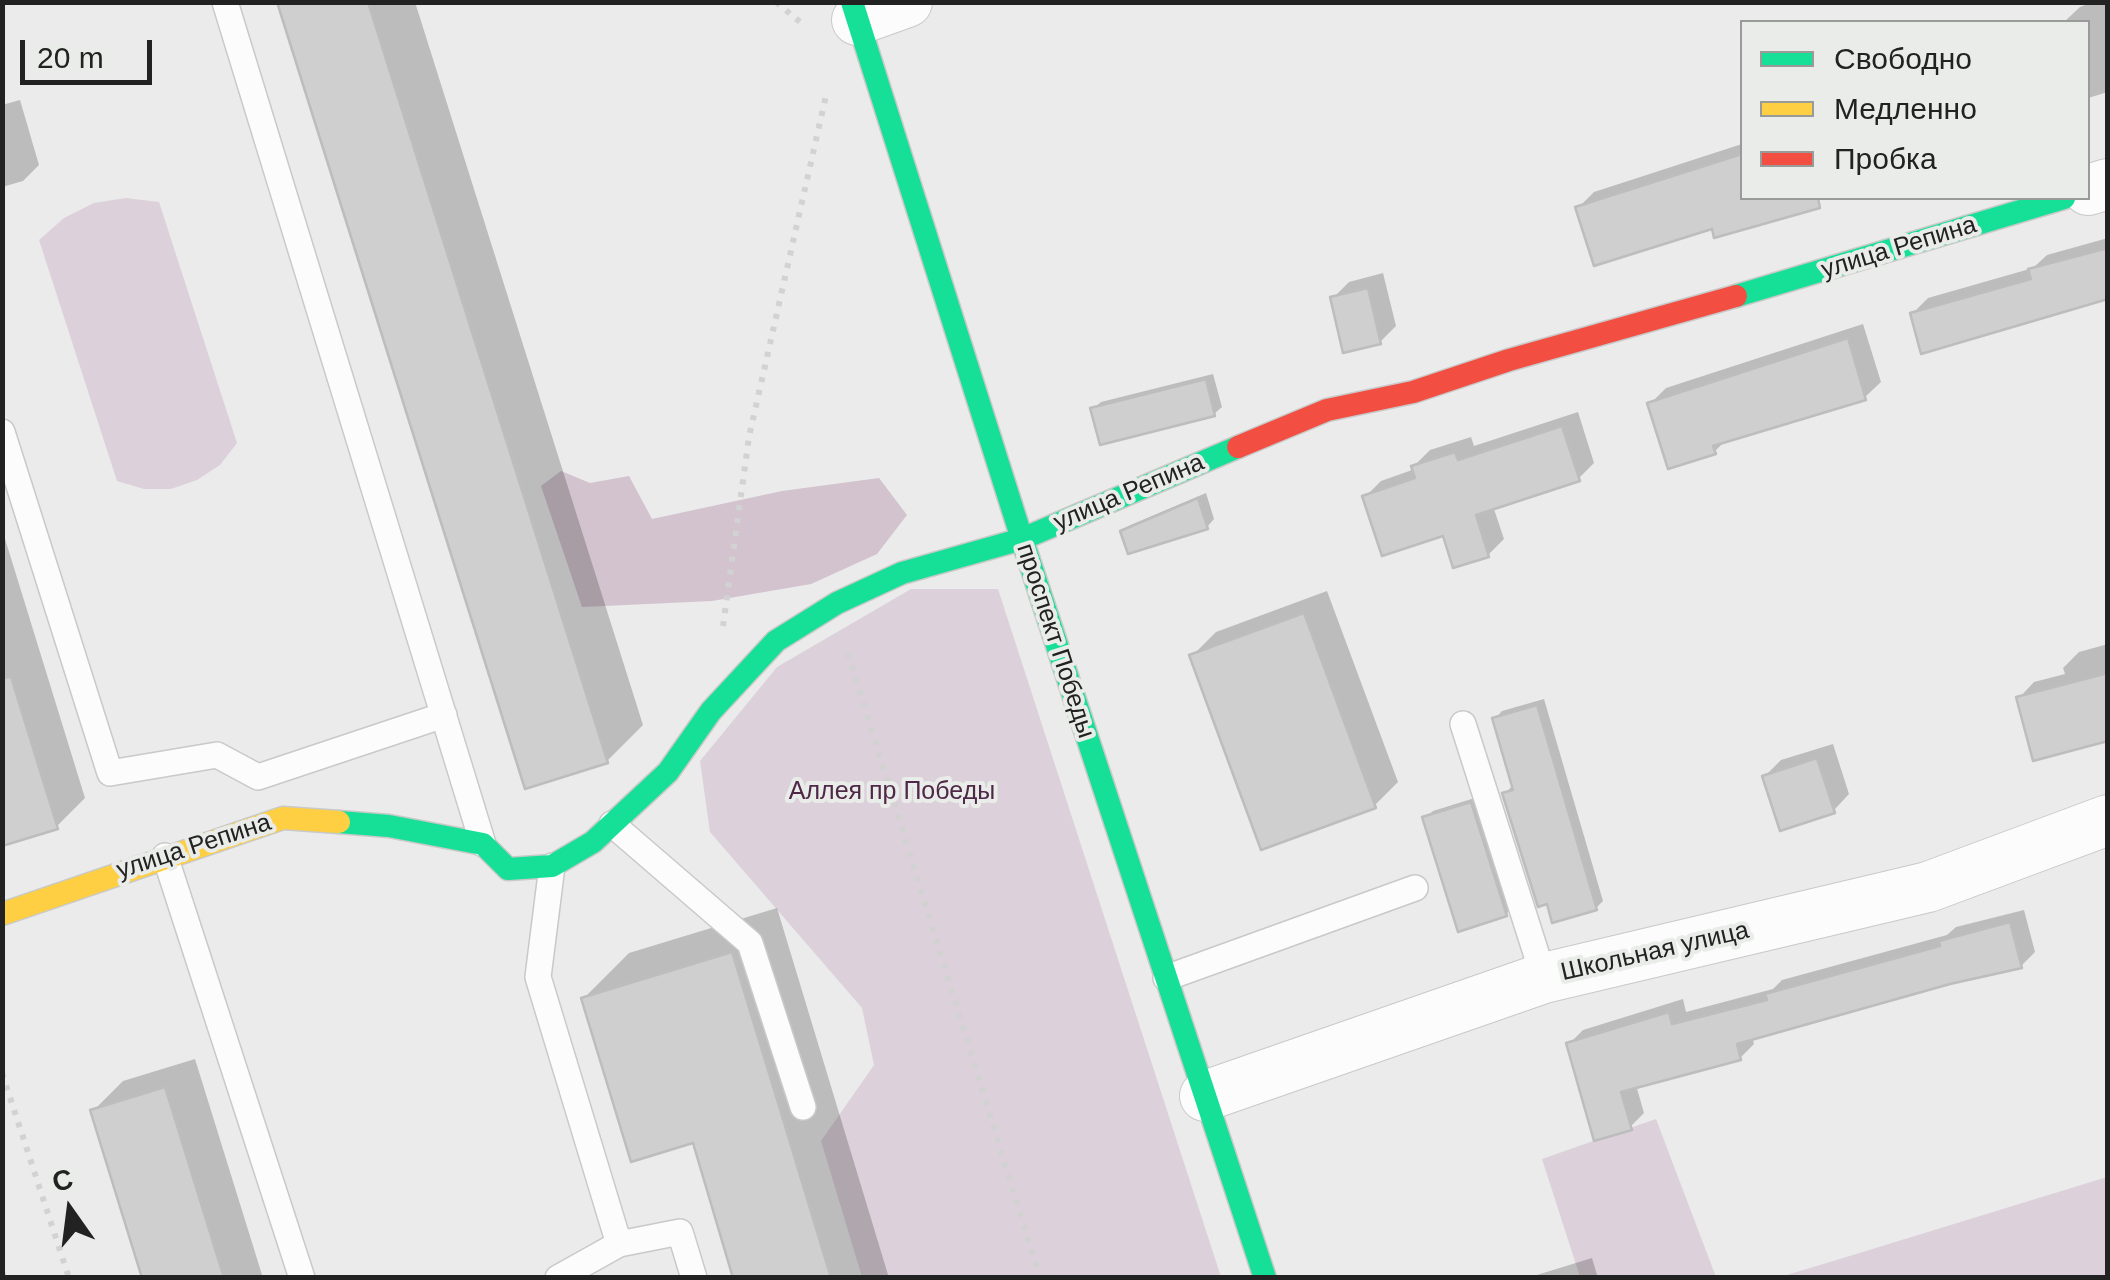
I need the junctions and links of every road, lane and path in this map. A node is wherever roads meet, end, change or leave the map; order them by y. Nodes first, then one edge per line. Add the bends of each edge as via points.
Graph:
1 (225, 2) edge
2 (776, 2) edge
3 (907, 2) edge
4 (855, 11) edge
5 (806, 26) dead end
6 (827, 91) dead end
7 (2058, 200) edge
8 (2, 432) edge
9 (1022, 539) junction
10 (833, 606) junction
11 (722, 632) dead end
12 (444, 715) junction
13 (1463, 724) dead end
14 (2108, 820) edge
15 (612, 824) junction
16 (484, 844) junction
17 (164, 856) junction
18 (552, 866) junction
19 (1415, 888) dead end
20 (2, 914) edge
21 (1166, 978) junction
22 (1544, 978) junction
23 (2, 1074) edge
24 (1205, 1096) junction
25 (803, 1107) dead end
26 (619, 1244) junction
27 (69, 1278) edge
28 (302, 1278) edge
29 (558, 1278) edge
30 (694, 1278) edge
31 (1040, 1278) edge
32 (1265, 1278) edge

1 - 12 lane
2 - 5 path
3 - 4 street
4 - 9 street, проспект Победы
6 - 11 path via 749,437
7 - 9 street, улица Репина via 1412,392 1327,410
8 - 12 lane via 110,774 216,755 258,777
9 - 10 street, улица Репина via 902,573
9 - 21 street, проспект Победы
10 - 15 street, улица Репина via 776,641 668,772
10 - 31 path
12 - 16 lane
13 - 22 lane
14 - 22 street, Школьная улица via 1928,887
15 - 18 street, улица Репина
15 - 25 lane via 750,943
16 - 17 street, улица Репина via 389,826 283,818
16 - 18 street, улица Репина via 508,869
17 - 20 street, улица Репина
17 - 28 lane
18 - 26 lane via 538,977
19 - 21 lane
21 - 24 street, проспект Победы
22 - 24 street, Школьная улица
23 - 27 path
24 - 32 street, проспект Победы
26 - 29 lane
26 - 30 lane via 680,1232

